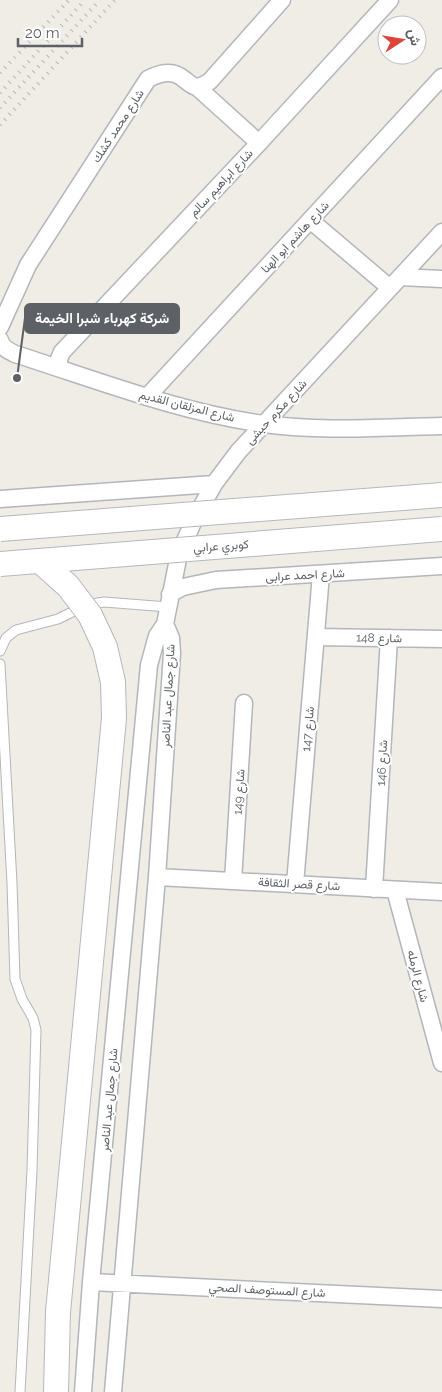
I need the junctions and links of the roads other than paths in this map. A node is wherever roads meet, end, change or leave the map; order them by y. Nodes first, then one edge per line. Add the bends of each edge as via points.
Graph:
1 (282, 0) edge
2 (390, 0) edge
3 (442, 77) edge
4 (197, 87) junction
5 (259, 143) junction
6 (310, 220) junction
7 (442, 232) edge
8 (442, 279) edge
9 (395, 283) junction
10 (0, 327) edge
11 (0, 340) edge
12 (0, 344) edge
13 (59, 368) junction
14 (147, 397) junction
15 (266, 424) junction
16 (442, 426) edge
17 (214, 484) junction
18 (442, 495) edge
19 (0, 499) edge
20 (0, 529) edge
21 (442, 529) edge
22 (40, 560) junction
23 (0, 564) edge
24 (442, 566) edge
25 (321, 574) junction
26 (167, 608) junction
27 (316, 636) junction
28 (389, 638) junction
29 (442, 639) edge
30 (0, 651) edge
31 (0, 664) edge
32 (244, 703) dead end
33 (157, 877) junction
34 (233, 881) junction
35 (295, 884) junction
36 (374, 889) junction
37 (395, 890) junction
38 (442, 892) edge
39 (442, 1063) edge
40 (91, 1282) junction
41 (121, 1283) junction
42 (442, 1298) edge
43 (20, 1392) edge
44 (56, 1392) edge
45 (83, 1392) edge
46 (113, 1392) edge

1 - 4 street via 210,81
2 - 5 street, شارع ابراهيم سالم
3 - 6 street, شارع هاشم ابو الهنا
4 - 5 street, شارع محمد كشك
4 - 10 street, شارع محمد كشك via 190,86 176,74 158,74 148,79 28,265
5 - 13 street, شارع ابراهيم سالم via 62,352
6 - 9 street
6 - 14 street, شارع هاشم ابو الهنا
7 - 9 street, شارع مكرم حبشى
8 - 9 street
9 - 15 street, شارع مكرم حبشى
11 - 12 street
12 - 13 street, شارع المزلقان القديم via 15,354
13 - 14 street, شارع المزلقان القديم
14 - 15 street, شارع المزلقان القديم via 186,409
15 - 16 street, شارع المزلقان القديم via 303,428
15 - 17 street, شارع مكرم حبشى via 238,452
17 - 19 street
17 - 26 street, شارع مكرم حبشى via 194,518 179,554
18 - 20 main road, bridge
21 - 22 main road, كوبري عرابي, bridge
22 - 23 main road, كوبري عرابي, bridge
22 - 44 main road, bridge via 68,586 90,615 105,647 113,682 114,718 58,1312
24 - 25 street, شارع احمد عرابى
25 - 26 street, شارع احمد عرابى via 216,580 183,587
25 - 27 street, شارع 147
26 - 30 lane via 104,602 86,605 58,619 16,630 6,638
26 - 33 street, شارع جمال عبد الناصر via 172,653
26 - 40 street, شارع جمال عبد الناصر via 149,665
27 - 28 street, شارع 148
27 - 35 street, شارع 147
28 - 29 street, شارع 148
28 - 36 street, شارع 146
31 - 43 lane via 15,979 36,1030
32 - 34 street, شارع 149
33 - 34 street, شارع قصر الثقافة
33 - 41 street, شارع جمال عبد الناصر
34 - 35 street, شارع قصر الثقافة
35 - 36 street, شارع قصر الثقافة
36 - 37 street, شارع قصر الثقافة
37 - 38 street, شارع قصر الثقافة
37 - 39 street, شارع الرمله
40 - 41 street, شارع المستوصف الصحي
40 - 45 street, شارع جمال عبد الناصر
41 - 42 street, شارع المستوصف الصحي
41 - 46 street, شارع جمال عبد الناصر

